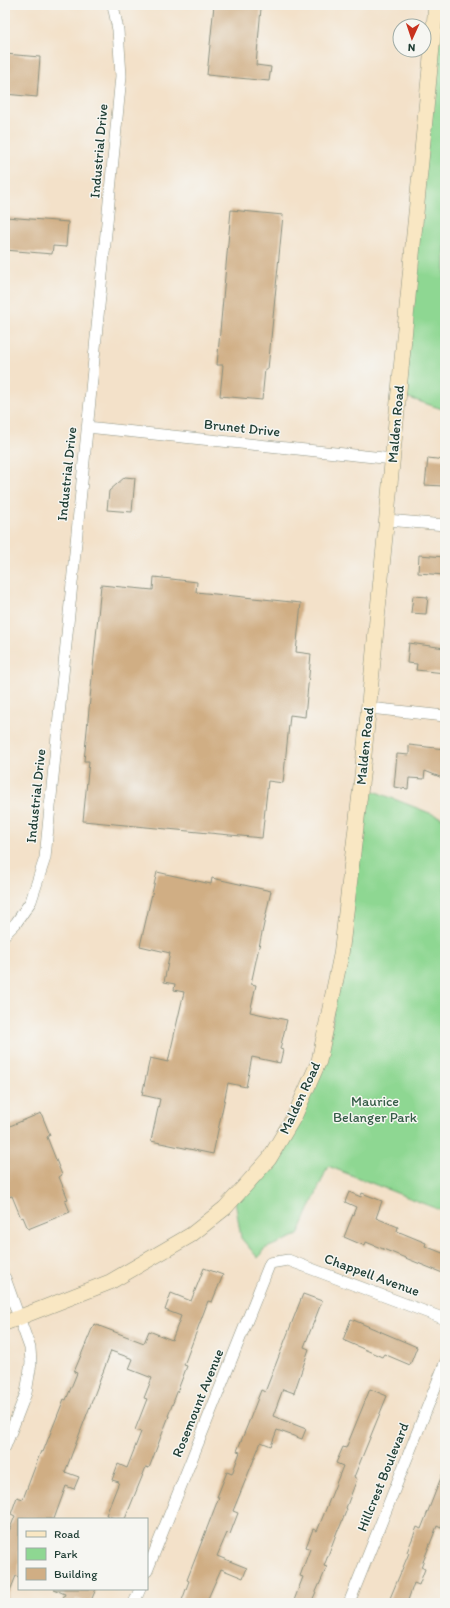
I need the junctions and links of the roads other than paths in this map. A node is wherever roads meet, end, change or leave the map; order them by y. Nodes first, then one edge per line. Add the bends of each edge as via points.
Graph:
1 (113, 5) edge
2 (436, 5) edge
3 (87, 427) junction
4 (393, 459) junction
5 (388, 520) junction
6 (445, 525) edge
7 (369, 708) junction
8 (445, 716) edge
9 (5, 934) edge
10 (288, 1260) joint
11 (5, 1278) edge
12 (20, 1317) junction
13 (445, 1318) edge
14 (5, 1323) edge
15 (445, 1363) edge
16 (5, 1447) edge
17 (148, 1568) edge
18 (140, 1590) edge
19 (134, 1603) edge
20 (349, 1603) edge

1 - 3 street, Industrial Drive via 118,30 121,76
2 - 4 main road, Malden Road
3 - 4 street, Brunet Drive
3 - 9 street, Industrial Drive via 45,858 31,900 16,923
4 - 5 main road, Malden Road
5 - 6 street
5 - 7 main road, Malden Road
7 - 8 street
7 - 12 main road, Malden Road via 341,955 319,1061 296,1115 269,1159 225,1208 191,1235 110,1282
10 - 13 street, Chappell Avenue
10 - 17 street, Rosemount Avenue via 270,1263
11 - 12 street
12 - 14 main road, Malden Road
12 - 16 street via 30,1348 29,1376 26,1393
15 - 20 street, Hillcrest Boulevard
18 - 19 street

